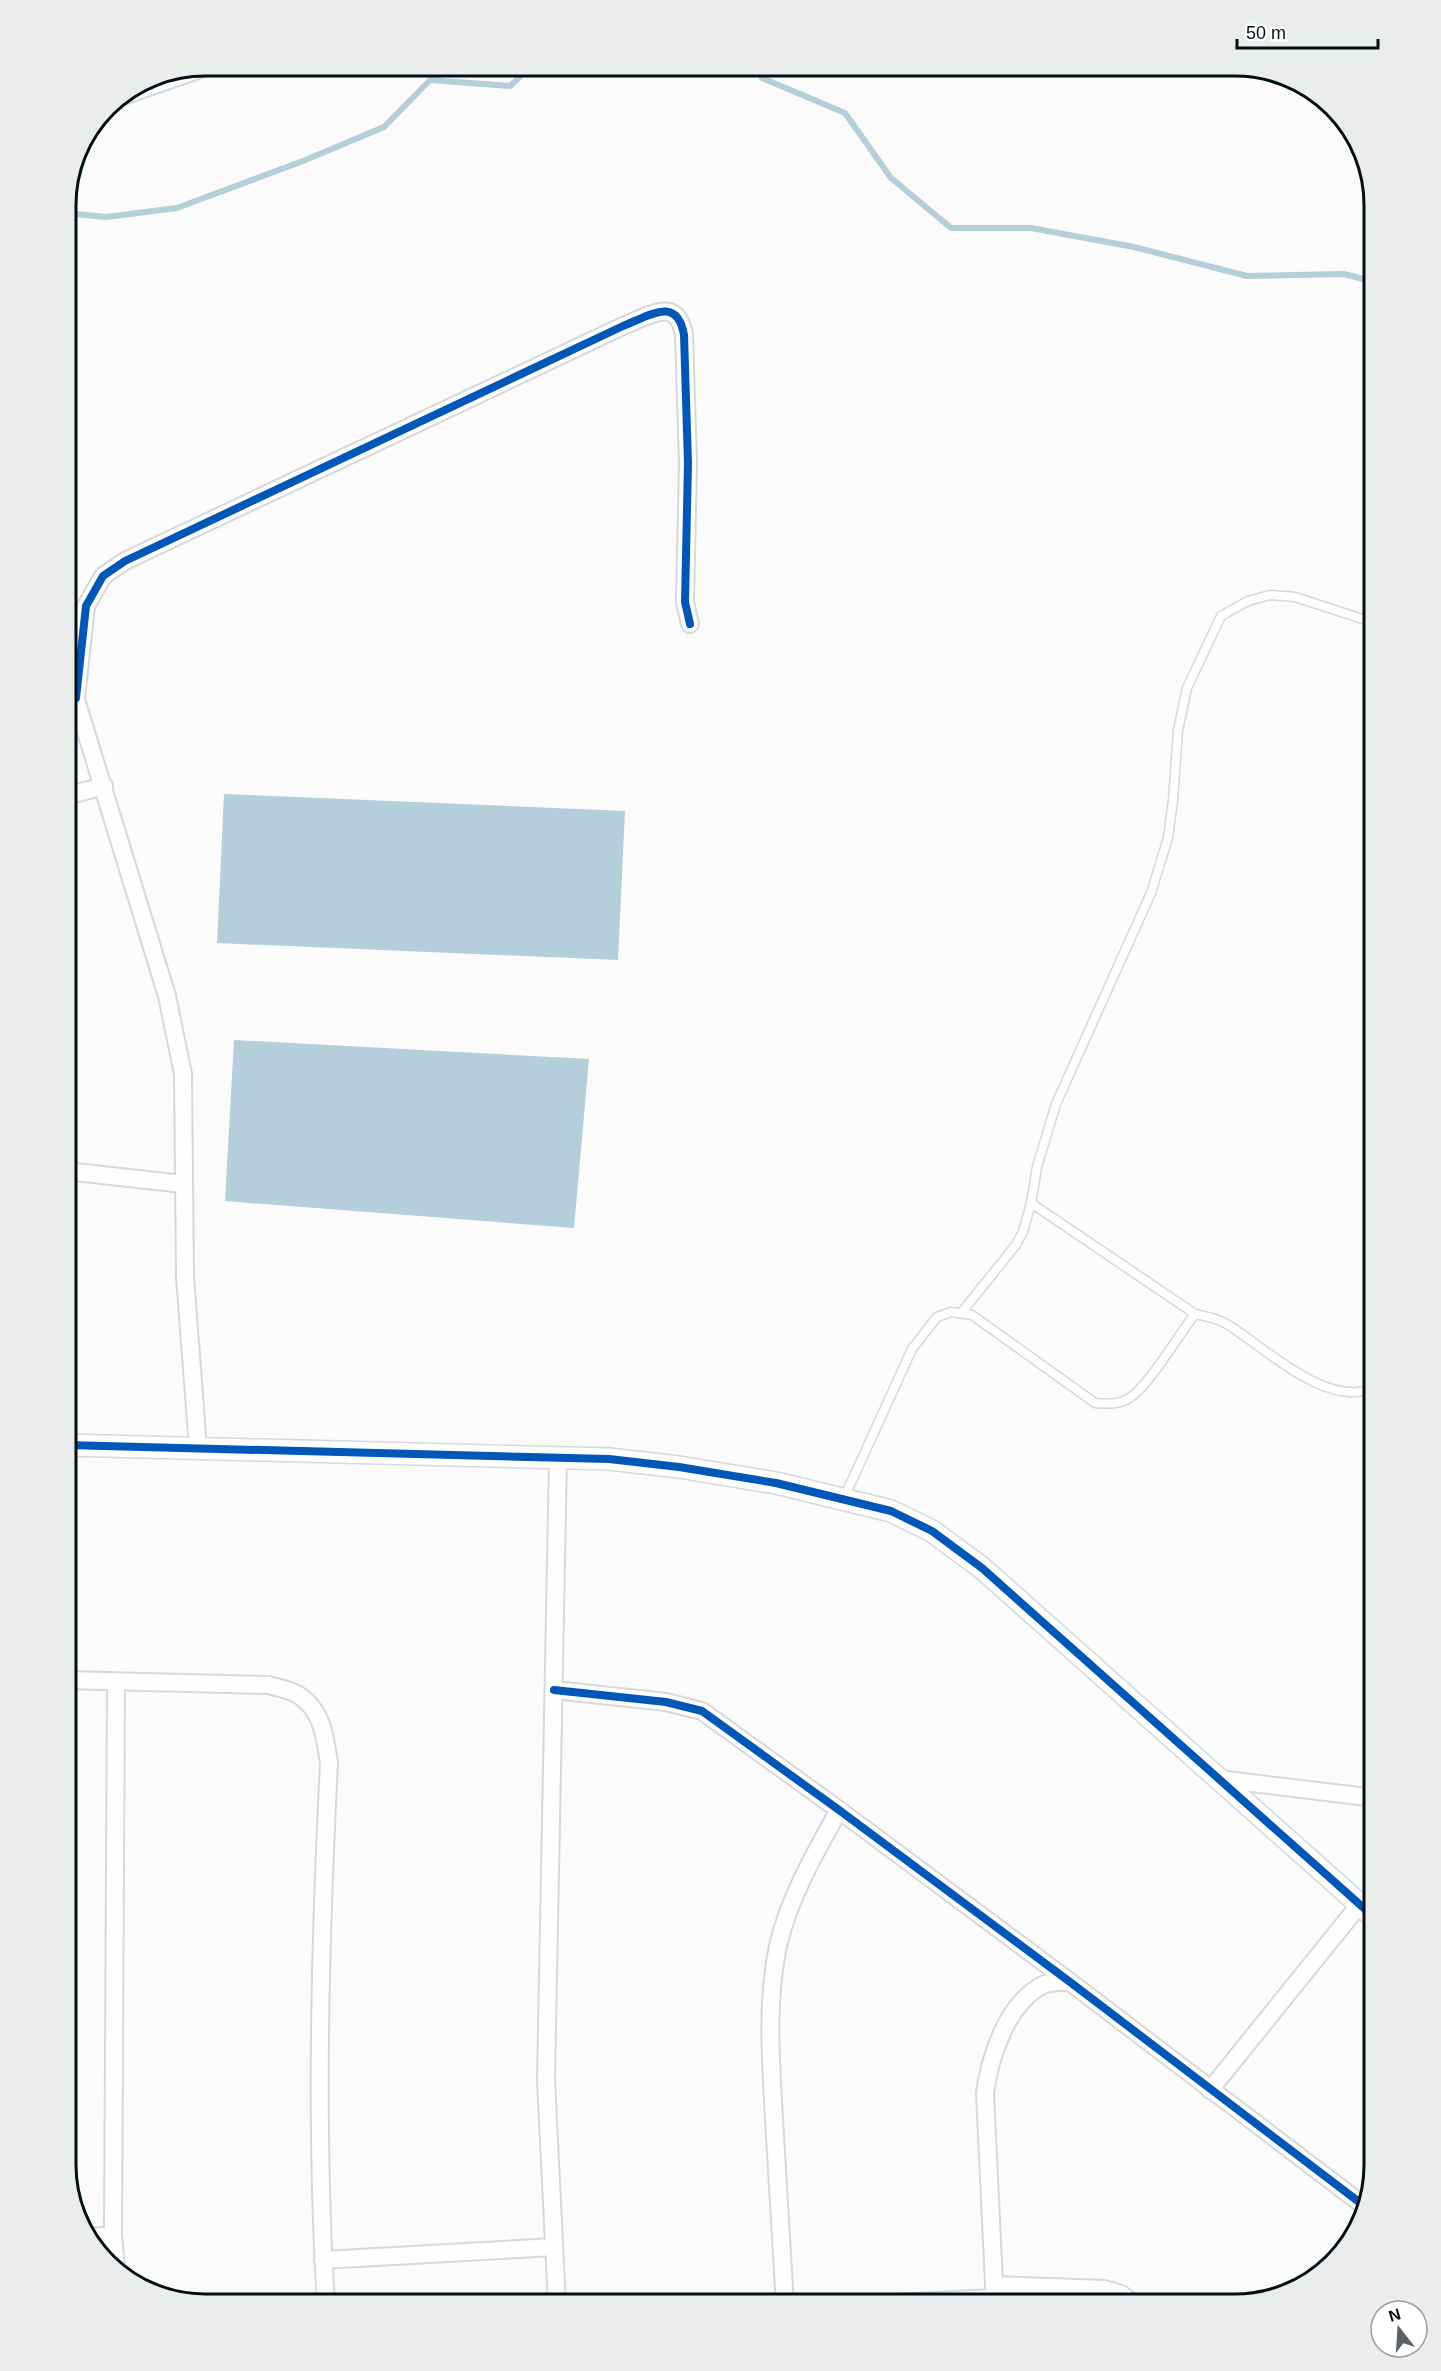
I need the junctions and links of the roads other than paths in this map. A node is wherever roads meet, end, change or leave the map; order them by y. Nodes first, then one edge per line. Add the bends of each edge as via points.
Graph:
1 (1364, 619) edge
2 (690, 624) dead end
3 (77, 691) edge
4 (77, 700) edge
5 (104, 786) junction
6 (77, 793) edge
7 (77, 1172) edge
8 (183, 1184) junction
9 (1031, 1203) junction
10 (962, 1312) junction
11 (1195, 1314) junction
12 (1364, 1390) edge
13 (76, 1445) edge
14 (198, 1448) junction
15 (558, 1457) junction
16 (844, 1498) junction
17 (76, 1680) edge
18 (116, 1682) junction
19 (555, 1690) junction
20 (1220, 1779) junction
21 (1364, 1797) edge
22 (839, 1810) junction
23 (1364, 1908) edge
24 (1364, 1914) edge
25 (1070, 1982) junction
26 (1210, 2090) junction
27 (1359, 2202) edge
28 (113, 2235) junction
29 (97, 2236) edge
30 (554, 2247) junction
31 (115, 2258) edge
32 (323, 2260) junction
33 (325, 2294) edge
34 (556, 2294) edge
35 (784, 2295) edge
36 (995, 2295) edge
37 (1014, 2295) edge
38 (1122, 2295) edge

1 - 9 lane via 1295,597 1270,595 1248,601 1221,616 1187,688 1161,868 1056,1104
2 - 3 street via 685,602 688,463 684,335 681,319 662,311 125,561 104,576 86,606
4 - 5 street
5 - 6 street
5 - 8 street via 177,1041 183,1074
7 - 8 street
8 - 14 street via 187,1313
9 - 10 lane via 1015,1246
9 - 11 lane
10 - 11 lane via 972,1315 1095,1403 1109,1405 1131,1397 1144,1384
10 - 16 lane via 937,1317 912,1349
11 - 12 lane via 1224,1322 1303,1375 1333,1390
13 - 14 street
14 - 15 street
15 - 16 street via 679,1467
15 - 19 street
16 - 20 street via 891,1511 921,1526 982,1568
17 - 18 street
18 - 28 street
18 - 32 street via 269,1684 299,1695 316,1713 325,1733 329,1763 321,2013
19 - 22 street via 666,1701 702,1712
19 - 30 street via 546,2080
20 - 21 street
20 - 23 street
22 - 25 street
22 - 35 street via 810,1862 790,1910 773,1973 772,2073
24 - 26 street
25 - 26 street
25 - 36 street via 1052,1982 1029,1995 999,2039 988,2072 985,2093
26 - 27 street
28 - 29 street
28 - 31 street
30 - 32 street
30 - 34 street
32 - 33 street
37 - 38 street via 1104,2289

